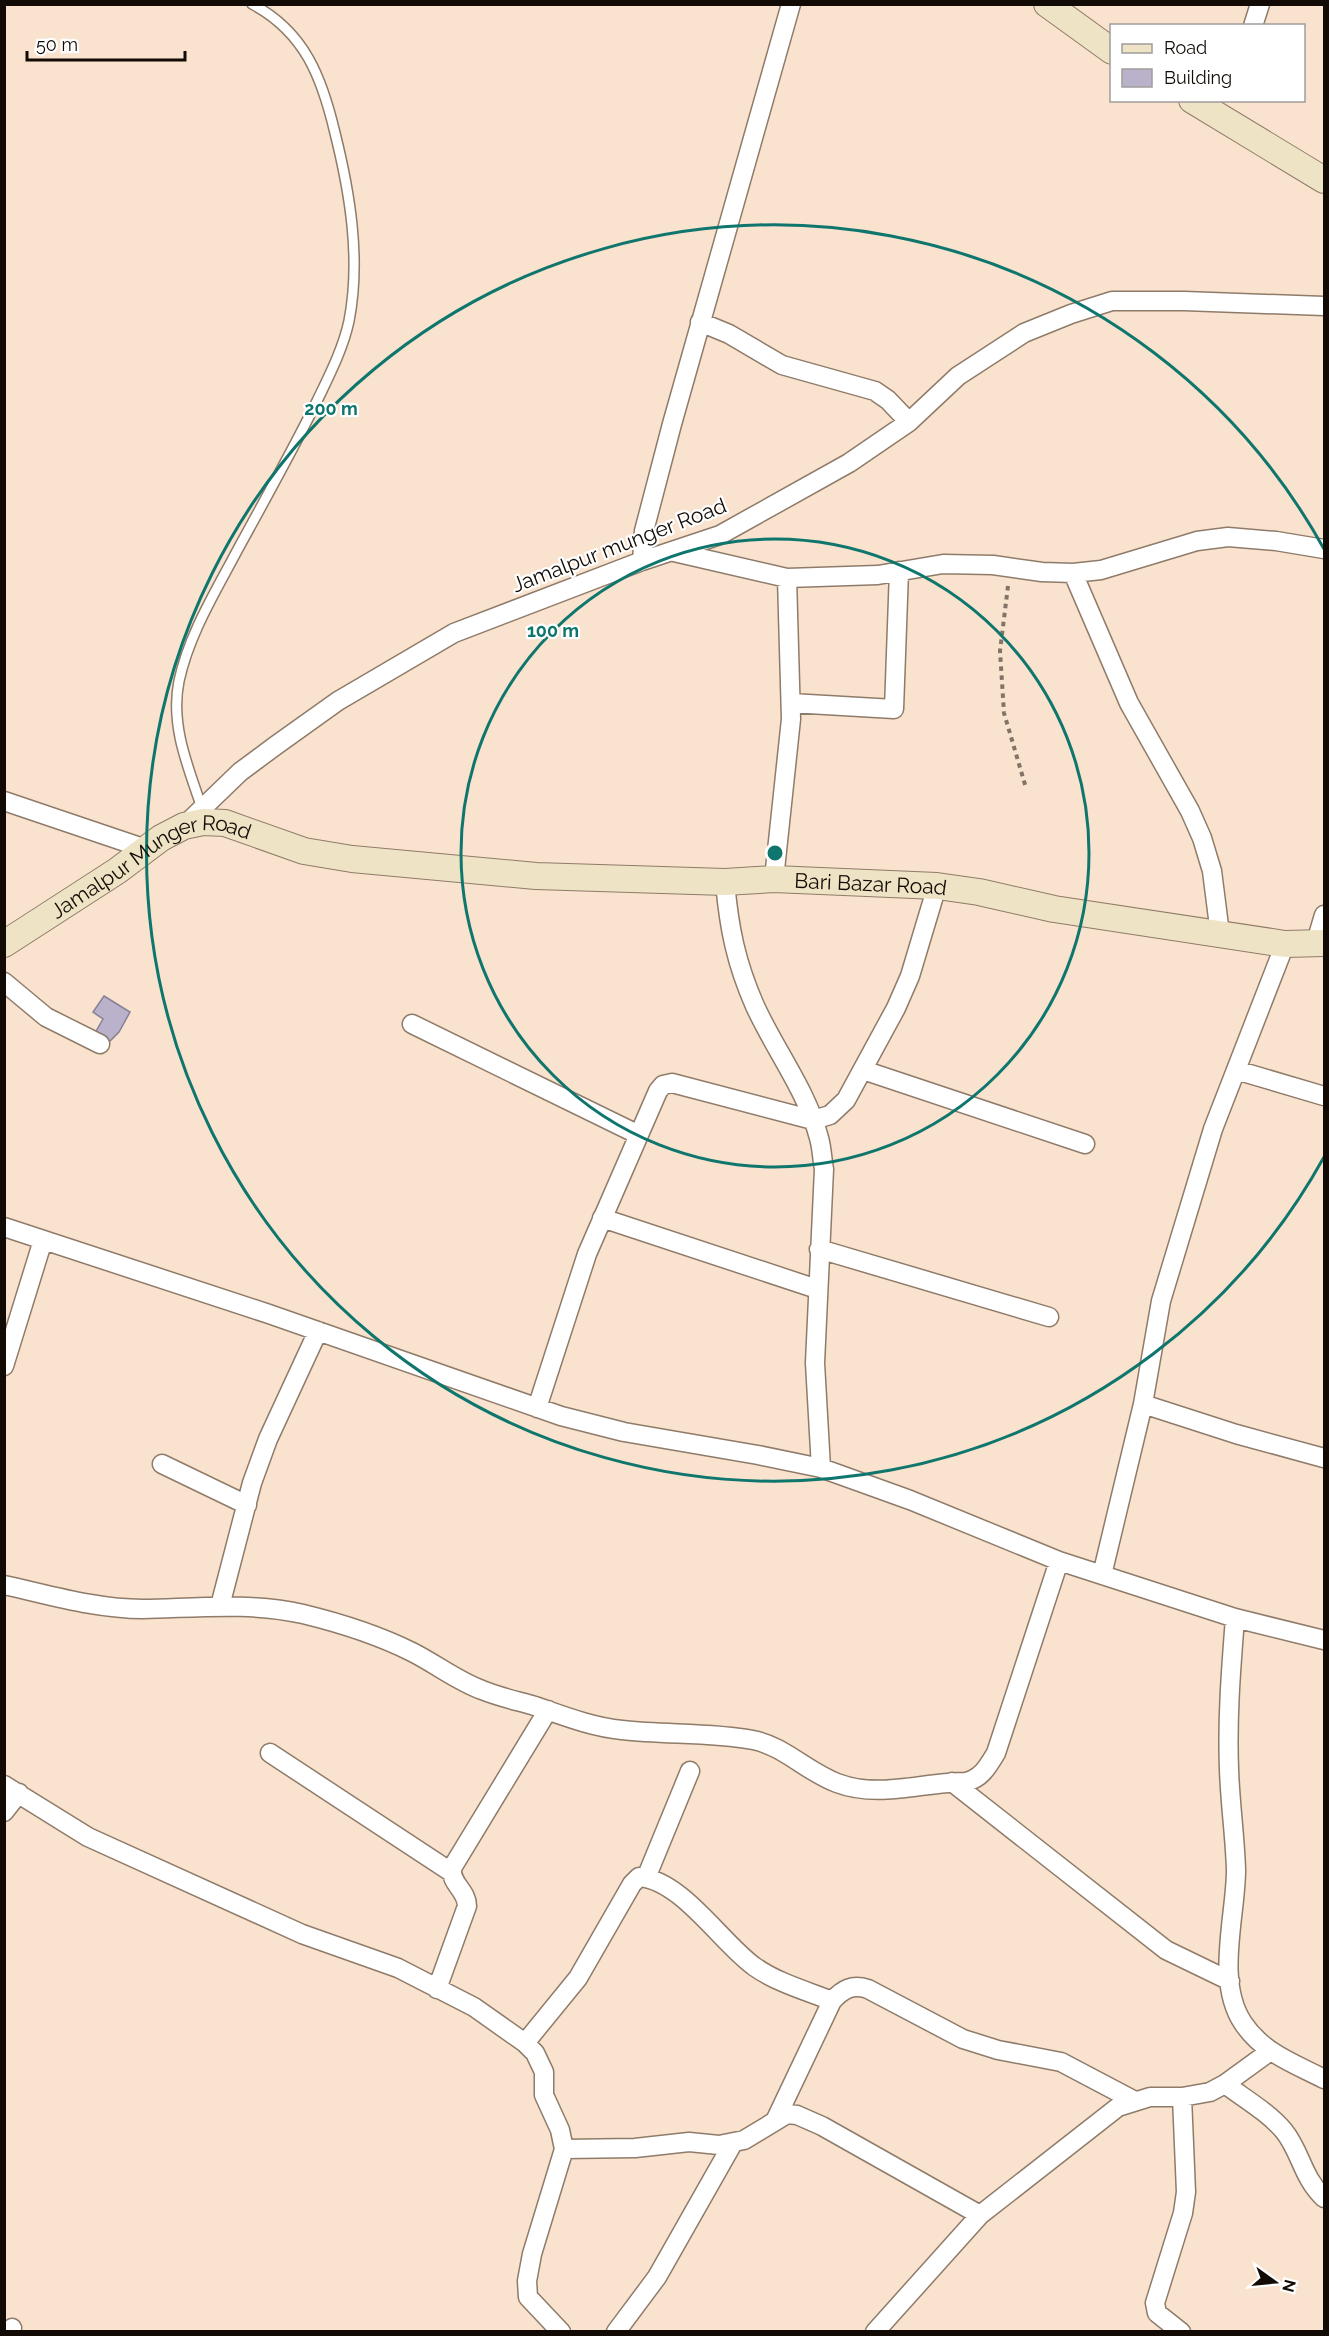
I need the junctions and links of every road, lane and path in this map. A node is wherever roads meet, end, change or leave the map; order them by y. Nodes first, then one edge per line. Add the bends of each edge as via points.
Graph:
1 (252, 4) edge
2 (791, 4) edge
3 (1047, 4) edge
4 (1260, 4) edge
5 (1254, 24) edge
6 (1110, 50) edge
7 (1206, 104) edge
8 (1324, 180) edge
9 (1324, 306) edge
10 (700, 322) junction
11 (909, 422) junction
12 (1324, 549) edge
13 (674, 552) junction
14 (642, 561) junction
15 (1010, 567) junction
16 (899, 571) junction
17 (1072, 573) junction
18 (787, 578) junction
19 (791, 703) junction
20 (1026, 788) dead end
21 (4, 801) edge
22 (193, 817) junction
23 (146, 849) junction
24 (304, 851) joint
25 (774, 879) junction
26 (725, 882) junction
27 (937, 886) junction
28 (1324, 915) edge
29 (1220, 934) junction
30 (1320, 943) edge
31 (4, 944) edge
32 (1285, 944) junction
33 (4, 982) edge
34 (412, 1024) dead end
35 (100, 1044) dead end
36 (863, 1070) junction
37 (1236, 1070) junction
38 (1324, 1096) edge
39 (813, 1120) junction
40 (639, 1135) junction
41 (1085, 1144) dead end
42 (602, 1218) junction
43 (4, 1227) edge
44 (42, 1240) junction
45 (819, 1249) junction
46 (817, 1289) junction
47 (1049, 1317) dead end
48 (318, 1331) junction
49 (4, 1366) edge
50 (1143, 1404) junction
51 (537, 1408) junction
52 (1324, 1458) edge
53 (162, 1464) dead end
54 (821, 1468) junction
55 (247, 1505) junction
56 (1059, 1561) junction
57 (1102, 1575) junction
58 (4, 1585) edge
59 (220, 1606) junction
60 (1235, 1618) junction
61 (1324, 1640) edge
62 (548, 1710) junction
63 (270, 1753) dead end
64 (690, 1771) dead end
65 (952, 1782) junction
66 (12, 1789) edge
67 (4, 1812) edge
68 (451, 1872) junction
69 (646, 1878) junction
70 (1230, 1981) junction
71 (437, 1989) junction
72 (832, 2001) junction
73 (525, 2043) junction
74 (1269, 2052) junction
75 (1324, 2079) edge
76 (1226, 2084) junction
77 (1182, 2097) junction
78 (1135, 2101) junction
79 (775, 2121) junction
80 (733, 2143) junction
81 (564, 2149) junction
82 (1324, 2198) edge
83 (980, 2215) junction
84 (561, 2331) edge
85 (616, 2331) edge
86 (875, 2331) edge
87 (1181, 2331) edge

1 - 22 lane via 289,29 306,53 328,103 354,237 353,280 349,322 334,365 188,649 176,710
2 - 10 street
3 - 6 street
4 - 5 street
7 - 8 street
9 - 11 street, Jamalpur munger Road via 1112,301 1024,333 958,376
10 - 11 street via 782,364 875,391
10 - 14 street via 644,531
11 - 13 street, Jamalpur munger Road via 849,464 774,506 720,535
12 - 17 street via 1228,537 1197,541 1101,570
13 - 14 street, Jamalpur munger Road
13 - 18 street
14 - 22 street, Jamalpur munger Road via 454,633 338,701 240,772
15 - 16 street via 943,564
15 - 17 street
15 - 20 path via 1000,651 1004,713
16 - 18 street
16 - 19 street via 894,709
17 - 29 street via 1129,703 1202,838 1212,871
18 - 19 street
19 - 25 street
21 - 23 street
22 - 23 street, Jamalpur Munger Road
22 - 24 street, Jamalpur Munger Road via 225,823
23 - 31 street, Jamalpur Munger Road
24 - 26 street, Bari Bazar Road via 352,860 491,873
25 - 26 street, Bari Bazar Road
25 - 27 street, Bari Bazar Road
26 - 39 street via 729,927 739,965
27 - 29 street, Bari Bazar Road via 1054,909
27 - 36 street via 910,976
28 - 30 street
29 - 32 street, Bari Bazar Road
30 - 32 street, Bari Bazar Road
32 - 37 street
33 - 35 street via 46,1017
34 - 40 street
36 - 39 street via 839,1108
36 - 41 street
37 - 38 street
37 - 50 street via 1213,1129 1161,1301
39 - 40 street via 667,1083 658,1091
39 - 45 street via 824,1169
40 - 42 street
42 - 46 street
42 - 51 street via 586,1254
43 - 44 street
44 - 48 street
44 - 49 street
45 - 46 street
45 - 47 street
46 - 54 street via 815,1363
48 - 51 street
48 - 55 street via 268,1439
50 - 52 street
50 - 57 street
51 - 54 street via 624,1432
53 - 55 street
54 - 56 street
55 - 59 street
56 - 57 street
56 - 65 street via 996,1753 976,1779
57 - 60 street
58 - 59 street via 85,1604 141,1609
59 - 62 street via 301,1614 361,1630 412,1652 460,1681
60 - 61 street
60 - 70 street via 1229,1700 1236,1869 1228,1952
62 - 65 street via 622,1730 764,1742 837,1783 859,1788 899,1789
62 - 68 street
63 - 68 street
64 - 69 street
65 - 70 street via 1166,1950
66 - 67 street
66 - 71 street via 88,1838 302,1934 398,1968
68 - 71 street via 467,1898 467,1906
69 - 72 street via 696,1910 757,1968
69 - 73 street via 634,1880 578,1978
70 - 74 street via 1242,2022
71 - 73 street via 474,2007
72 - 78 street via 852,1986 868,1989 963,2038 998,2050 1061,2062
72 - 79 street
73 - 81 street via 544,2072 544,2095
74 - 75 street
74 - 76 street
76 - 77 street via 1210,2092
76 - 82 street via 1285,2132 1307,2178
77 - 78 street
77 - 87 street via 1186,2192 1155,2303 1157,2313
78 - 83 street via 1118,2107
79 - 80 street
79 - 83 street via 787,2114 807,2118
80 - 81 street
80 - 85 street via 657,2277
81 - 84 street via 526,2281 528,2297
83 - 86 street

